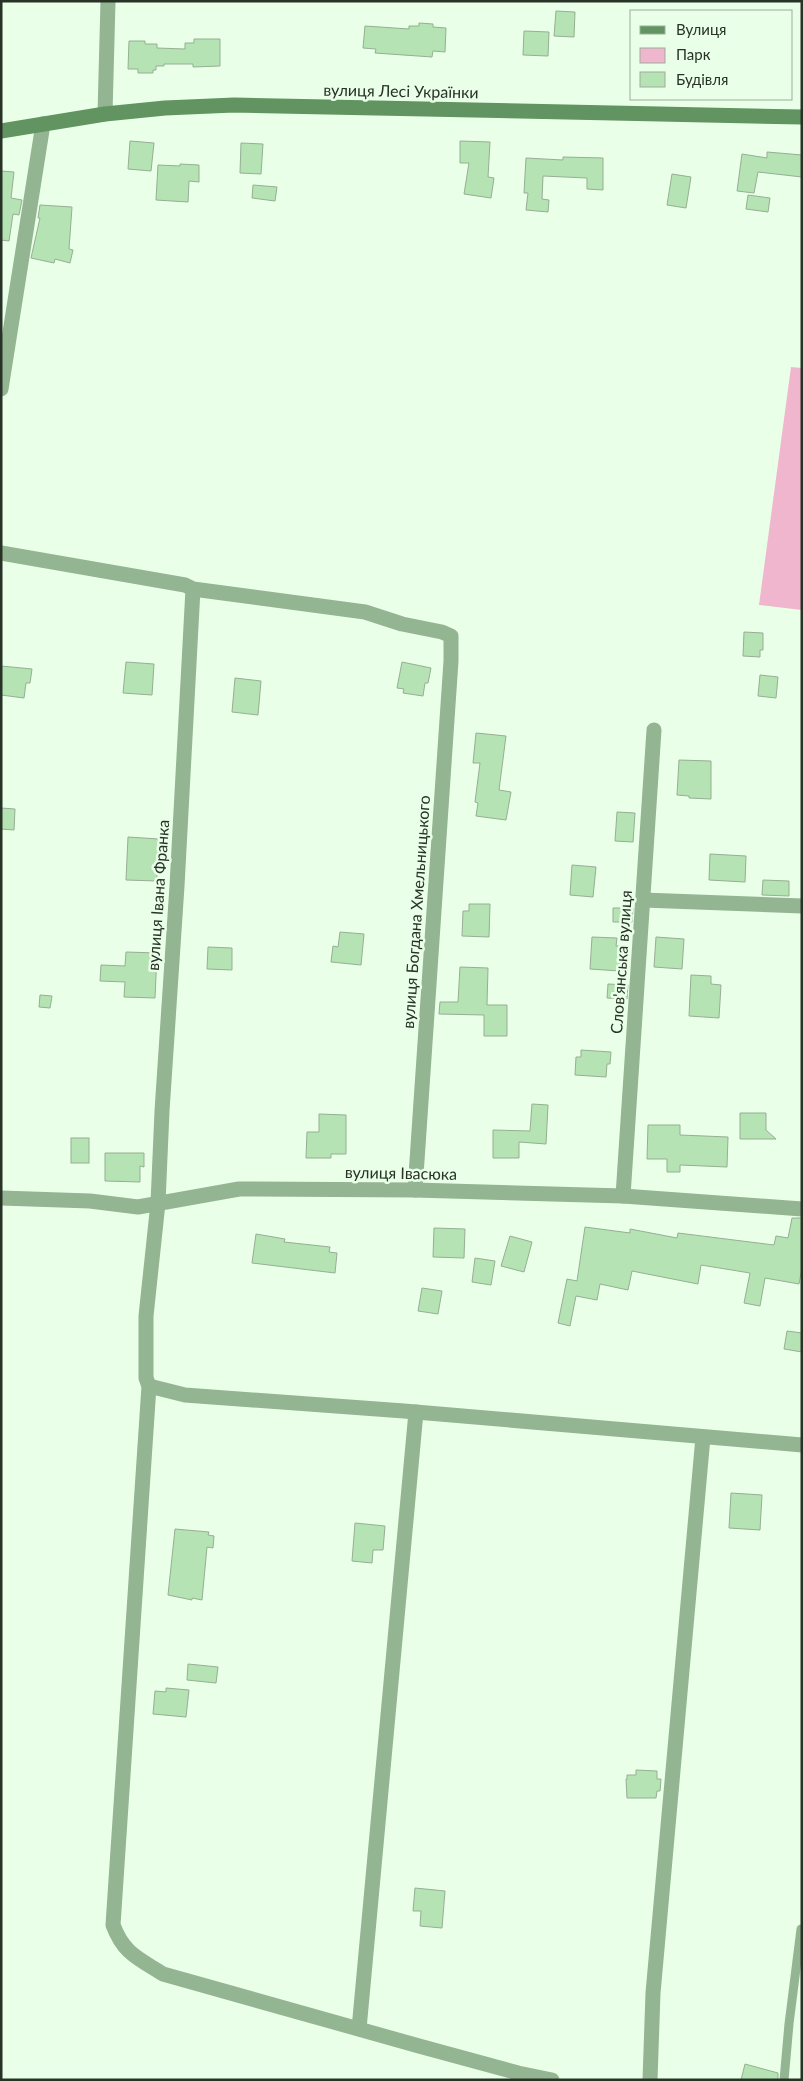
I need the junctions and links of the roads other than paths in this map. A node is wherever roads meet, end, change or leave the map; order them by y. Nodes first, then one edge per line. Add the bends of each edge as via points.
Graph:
1 (108, 1) edge
2 (104, 114) junction
3 (802, 117) edge
4 (43, 124) junction
5 (1, 131) edge
6 (1, 389) edge
7 (1, 553) edge
8 (193, 589) junction
9 (654, 730) dead end
10 (643, 900) junction
11 (802, 906) edge
12 (415, 1190) junction
13 (623, 1196) junction
14 (1, 1198) edge
15 (158, 1203) junction
16 (802, 1209) edge
17 (149, 1386) junction
18 (416, 1412) junction
19 (703, 1437) junction
20 (802, 1445) edge
21 (801, 1928) edge
22 (359, 2029) junction
23 (552, 2080) edge
24 (650, 2080) edge
25 (784, 2080) edge

1 - 2 street
2 - 3 street, вулиця Лесі Українки via 234,105
2 - 4 street, вулиця Лесі Українки
4 - 5 street, вулиця Лесі Українки
4 - 6 street
7 - 8 street
8 - 12 street, вулиця Богдана Хмельницького via 366,612 451,636
8 - 15 street, вулиця Івана Франка
9 - 10 street, Слов'янська вулиця
10 - 11 street
10 - 13 street, Слов'янська вулиця
12 - 13 street, вулиця Івасюка
12 - 15 street, вулиця Івасюка via 239,1189
13 - 16 street, вулиця Івасюка
14 - 15 street, вулиця Івасюка via 90,1201 138,1207
15 - 17 street, вулиця Івана Франка via 146,1316 146,1378
17 - 18 street via 185,1395
17 - 22 street, вулиця Івана Франка via 113,1926 128,1953 163,1974
18 - 19 street
18 - 22 street
19 - 20 street
19 - 24 street via 653,1993
21 - 25 lane
22 - 23 street, вулиця Івана Франка

